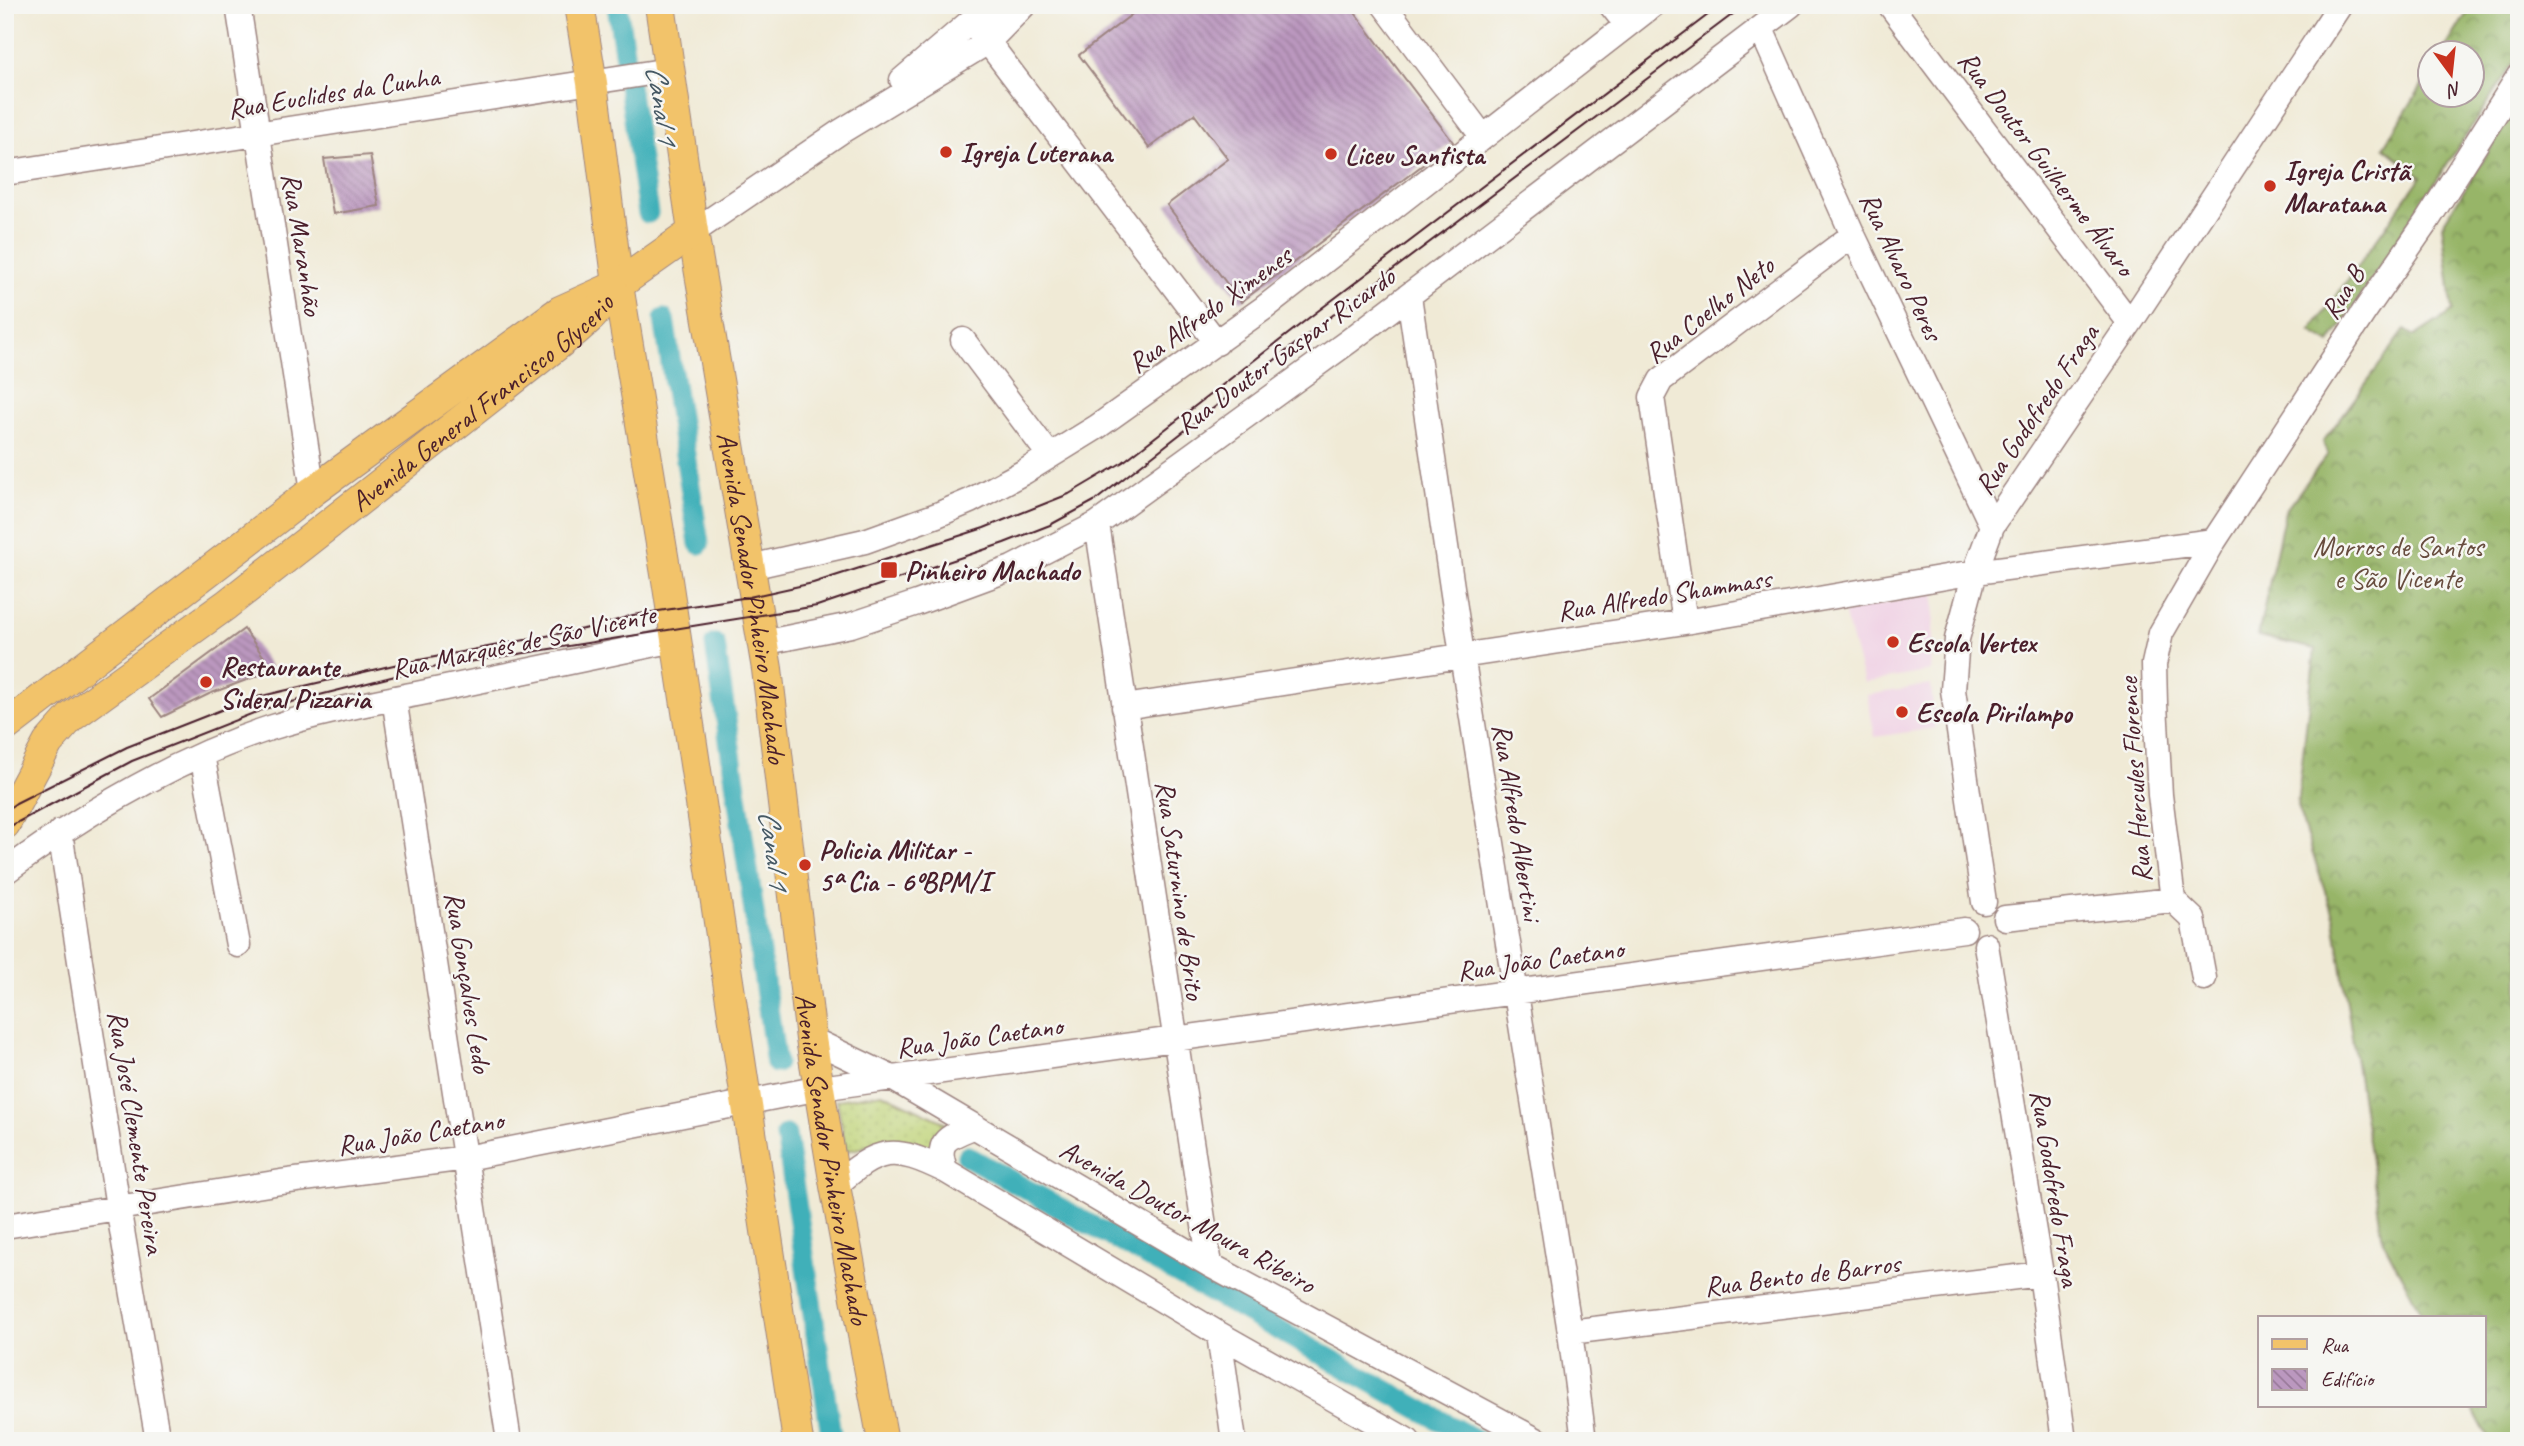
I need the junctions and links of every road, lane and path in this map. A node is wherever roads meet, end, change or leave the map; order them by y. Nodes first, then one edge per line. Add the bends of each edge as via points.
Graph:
1 (238, 5) edge
2 (579, 5) edge
3 (660, 5) edge
4 (998, 5) edge
5 (1024, 5) edge
6 (1384, 5) edge
7 (1611, 5) edge
8 (1653, 5) edge
9 (1791, 5) edge
10 (1890, 5) edge
11 (2340, 5) edge
12 (970, 22) junction
13 (1627, 25) junction
14 (1761, 29) junction
15 (988, 42) junction
16 (664, 71) junction
17 (2519, 76) edge
18 (605, 80) junction
19 (840, 132) junction
20 (256, 133) junction
21 (1483, 137) junction
22 (5, 173) edge
23 (693, 232) junction
24 (1853, 236) junction
25 (618, 285) junction
26 (1409, 296) junction
27 (2130, 323) junction
28 (963, 340) dead end
29 (1217, 343) junction
30 (1050, 456) junction
31 (313, 491) junction
32 (1097, 524) junction
33 (1992, 526) junction
34 (2214, 541) junction
35 (750, 567) junction
36 (1975, 572) junction
37 (226, 605) junction
38 (1685, 622) junction
39 (675, 640) junction
40 (762, 643) junction
41 (1462, 655) junction
42 (394, 698) junction
43 (1124, 707) junction
44 (5, 727) edge
45 (202, 755) junction
46 (5, 824) edge
47 (60, 832) junction
48 (5, 872) edge
49 (2173, 900) junction
50 (1984, 902) junction
51 (2005, 918) junction
52 (1964, 930) junction
53 (238, 945) dead end
54 (1986, 945) junction
55 (2204, 978) dead end
56 (1515, 992) junction
57 (811, 1039) junction
58 (1174, 1039) junction
59 (891, 1078) junction
60 (815, 1089) junction
61 (752, 1100) junction
62 (973, 1127) junction
63 (466, 1158) junction
64 (946, 1171) junction
65 (835, 1186) junction
66 (118, 1207) junction
67 (5, 1226) edge
68 (1210, 1265) junction
69 (2041, 1275) junction
70 (1570, 1332) junction
71 (1219, 1334) junction
72 (158, 1441) edge
73 (509, 1441) edge
74 (798, 1441) edge
75 (883, 1441) edge
76 (1234, 1441) edge
77 (1408, 1441) edge
78 (1538, 1441) edge
79 (1584, 1441) edge
80 (2064, 1441) edge

1 - 20 street, Rua Maranhão
2 - 18 main road
3 - 16 main road, Avenida Senador Pinheiro Machado
4 - 12 street
5 - 15 street
6 - 21 street
7 - 13 street
8 - 13 street, Rua Alfredo Ximenes
9 - 14 street, Rua Doutor Gaspar Ricardo
10 - 27 street, Rua Doutor Guilherme Álvaro
11 - 27 street, Rua Godofredo Fraga
12 - 15 street
12 - 19 street
13 - 21 street, Rua Alfredo Ximenes
14 - 24 street, Rua Alvaro Peres
14 - 26 street, Rua Doutor Gaspar Ricardo
15 - 19 street
15 - 29 street
16 - 18 street, Rua Euclides da Cunha
16 - 23 main road, Avenida Senador Pinheiro Machado
17 - 34 street, Rua B
18 - 20 street, Rua Euclides da Cunha
18 - 25 main road
19 - 23 street
20 - 22 street, Rua Euclides da Cunha
20 - 31 street, Rua Maranhão
21 - 29 street, Rua Alfredo Ximenes
23 - 25 main road
23 - 35 main road, Avenida Senador Pinheiro Machado
24 - 33 street, Rua Alvaro Peres
24 - 38 street, Rua Coelho Neto via 1661,380 1652,397
25 - 31 main road, Avenida General Francisco Glycerio via 560,311
25 - 37 main road, Avenida General Francisco Glycerio via 574,332
25 - 39 main road
26 - 32 street, Rua Doutor Gaspar Ricardo
26 - 41 street, Rua Alfredo Albertini
27 - 33 street, Rua Godofredo Fraga
28 - 30 street
29 - 30 street, Rua Alfredo Ximenes
30 - 35 street, Rua Alfredo Ximenes via 937,515 865,541
31 - 37 main road via 312,522
31 - 44 main road, Avenida General Francisco Glycerio
32 - 40 street, Rua Doutor Gaspar Ricardo via 1012,568 917,603 851,625
32 - 43 street, Rua Saturnino de Brito
33 - 36 street, Rua Godofredo Fraga
34 - 36 street, Rua Alfredo Shammass
34 - 49 street, Rua Hercules Florence via 2161,633 2154,664 2160,795
35 - 40 main road, Avenida Senador Pinheiro Machado
36 - 38 street, Rua Alfredo Shammass
36 - 50 street, Rua Godofredo Fraga via 1957,639 1953,690
37 - 46 main road, Avenida General Francisco Glycerio via 71,717 48,743
38 - 41 street, Rua Alfredo Shammass
39 - 42 street, Rua Marquês de São Vicente
39 - 61 main road
40 - 57 main road, Avenida Senador Pinheiro Machado
41 - 43 street, Rua Alfredo Shammass
41 - 56 street, Rua Alfredo Albertini
42 - 45 street, Rua Marquês de São Vicente via 271,728
42 - 63 street, Rua Gonçalves Ledo
43 - 58 street, Rua Saturnino de Brito
45 - 47 street, Rua Marquês de São Vicente
45 - 53 street
47 - 48 street, Rua Marquês de São Vicente
47 - 66 street, Rua José Clemente Pereira
49 - 51 street
49 - 55 street, Rua Hercules Florence via 2193,919
50 - 51 street via 1997,906
50 - 52 street via 1968,911
51 - 54 street via 2002,936
52 - 54 street via 1972,941
52 - 56 street, Rua João Caetano
54 - 69 street, Rua Godofredo Fraga
56 - 58 street, Rua João Caetano
56 - 70 street, Rua Alfredo Albertini
57 - 59 street, Avenida Doutor Moura Ribeiro
57 - 60 main road, Avenida Senador Pinheiro Machado
58 - 59 street, Rua João Caetano
58 - 68 street, Rua Saturnino de Brito
59 - 60 street, Rua João Caetano
59 - 62 street, Avenida Doutor Moura Ribeiro
60 - 61 street, Rua João Caetano
60 - 65 main road, Avenida Senador Pinheiro Machado
61 - 63 street, Rua João Caetano
61 - 74 main road
62 - 64 street via 944,1143 940,1155
62 - 68 street, Avenida Doutor Moura Ribeiro
63 - 66 street, Rua João Caetano
63 - 73 street, Rua Gonçalves Ledo
64 - 65 street via 898,1153 877,1155
64 - 71 street
65 - 75 main road, Avenida Senador Pinheiro Machado
66 - 67 street, Rua João Caetano
66 - 72 street, Rua José Clemente Pereira
68 - 78 street, Avenida Doutor Moura Ribeiro
69 - 70 street, Rua Bento de Barros
69 - 80 street, Rua Godofredo Fraga
70 - 79 street, Rua Alfredo Albertini
71 - 76 street
71 - 77 street

